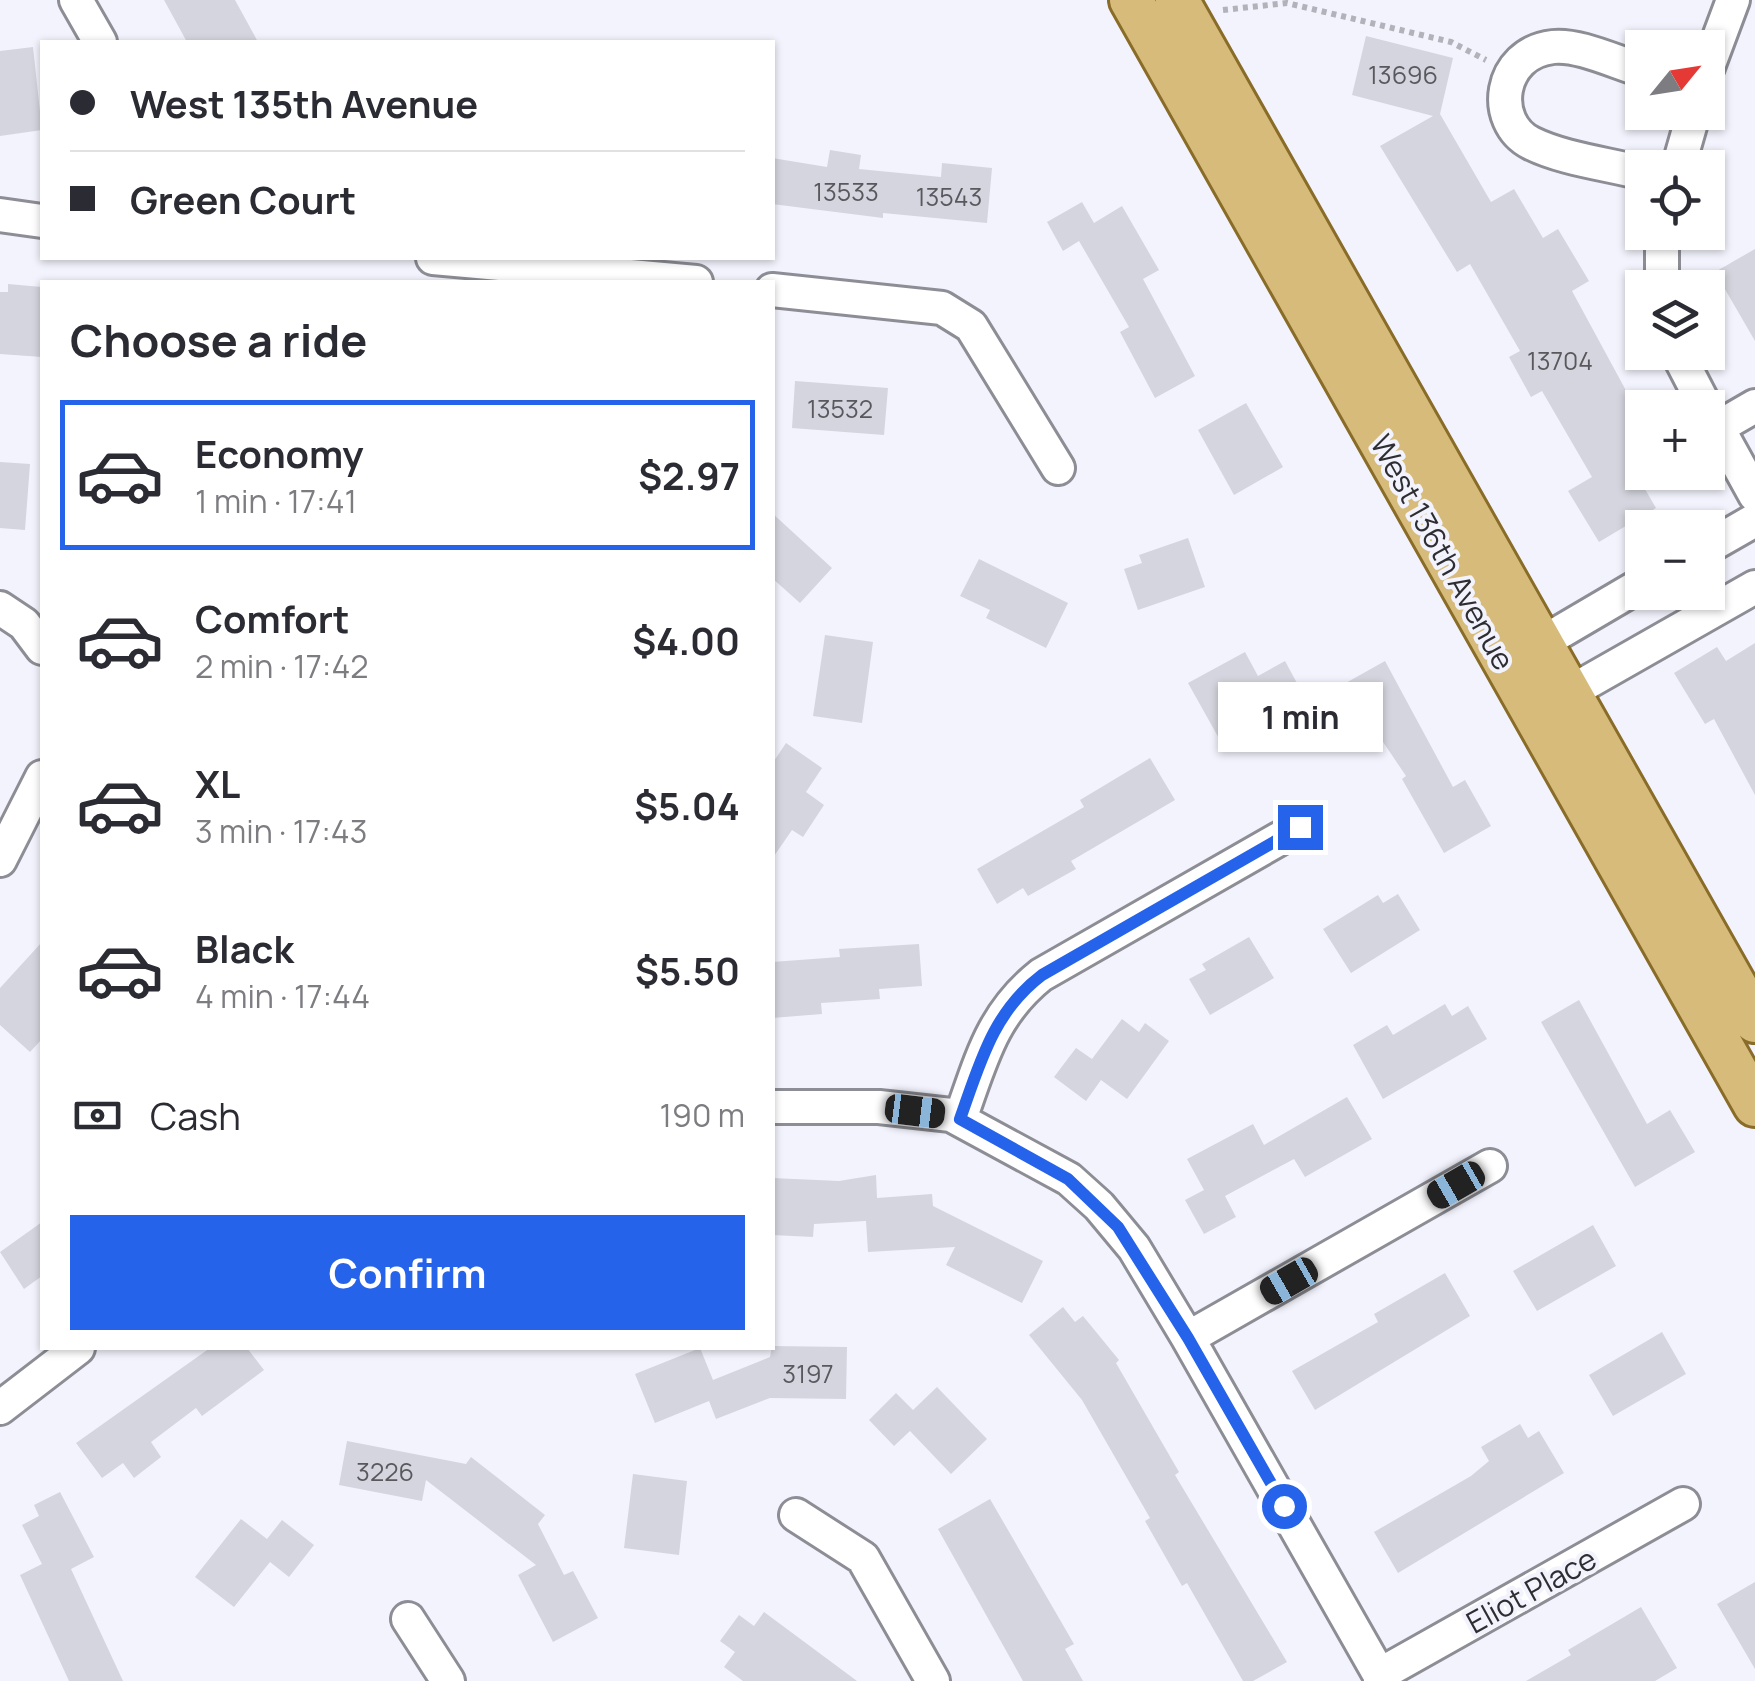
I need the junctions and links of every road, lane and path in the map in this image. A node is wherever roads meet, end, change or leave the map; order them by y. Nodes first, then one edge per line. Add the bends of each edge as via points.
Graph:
1 (76, 0) edge
2 (1130, 0) edge
3 (1177, 0) edge
4 (1733, 0) edge
5 (1222, 10) dead end
6 (1722, 30) edge
7 (99, 40) edge
8 (1625, 65) edge
9 (1510, 72) junction
10 (1625, 168) edge
11 (0, 216) edge
12 (40, 221) edge
13 (447, 260) edge
14 (504, 268) edge
15 (669, 280) edge
16 (775, 290) edge
17 (1755, 406) edge
18 (1725, 412) edge
19 (1725, 442) edge
20 (1058, 468) dead end
21 (1755, 495) edge
22 (1755, 520) edge
23 (1725, 537) edge
24 (1755, 587) edge
25 (1625, 594) edge
26 (0, 608) edge
27 (40, 644) edge
28 (1524, 653) junction
29 (1552, 703) junction
30 (40, 782) edge
31 (1300, 827) dead end
32 (0, 860) edge
33 (1755, 1021) edge
34 (1755, 1104) edge
35 (775, 1107) edge
36 (960, 1119) junction
37 (1490, 1166) dead end
38 (1188, 1338) junction
39 (75, 1350) edge
40 (0, 1408) edge
41 (1683, 1504) dead end
42 (796, 1516) dead end
43 (408, 1620) dead end
44 (1381, 1678) edge
45 (448, 1681) edge
46 (933, 1681) edge

1 - 7 street
2 - 28 main road, West 136th Avenue
3 - 28 main road, West 136th Avenue
4 - 6 street
5 - 9 path via 1287,3 1452,42
8 - 9 street via 1557,46 1523,56
9 - 10 street via 1504,96 1529,142
11 - 12 street
13 - 14 street
14 - 15 street
16 - 20 street via 942,308 971,326
17 - 18 street
19 - 21 street
22 - 23 street
24 - 29 street
25 - 28 street
26 - 27 street
28 - 29 main road, West 136th Avenue
29 - 33 main road, West 136th Avenue
29 - 34 main road, West 136th Avenue
30 - 32 street
31 - 36 street via 1018,993 996,1022
35 - 36 street via 879,1107
36 - 38 street via 1068,1179 1099,1206 1134,1248
37 - 38 street
38 - 44 street
39 - 40 street
41 - 44 street, Eliot Place
42 - 46 street via 863,1558
43 - 45 street

